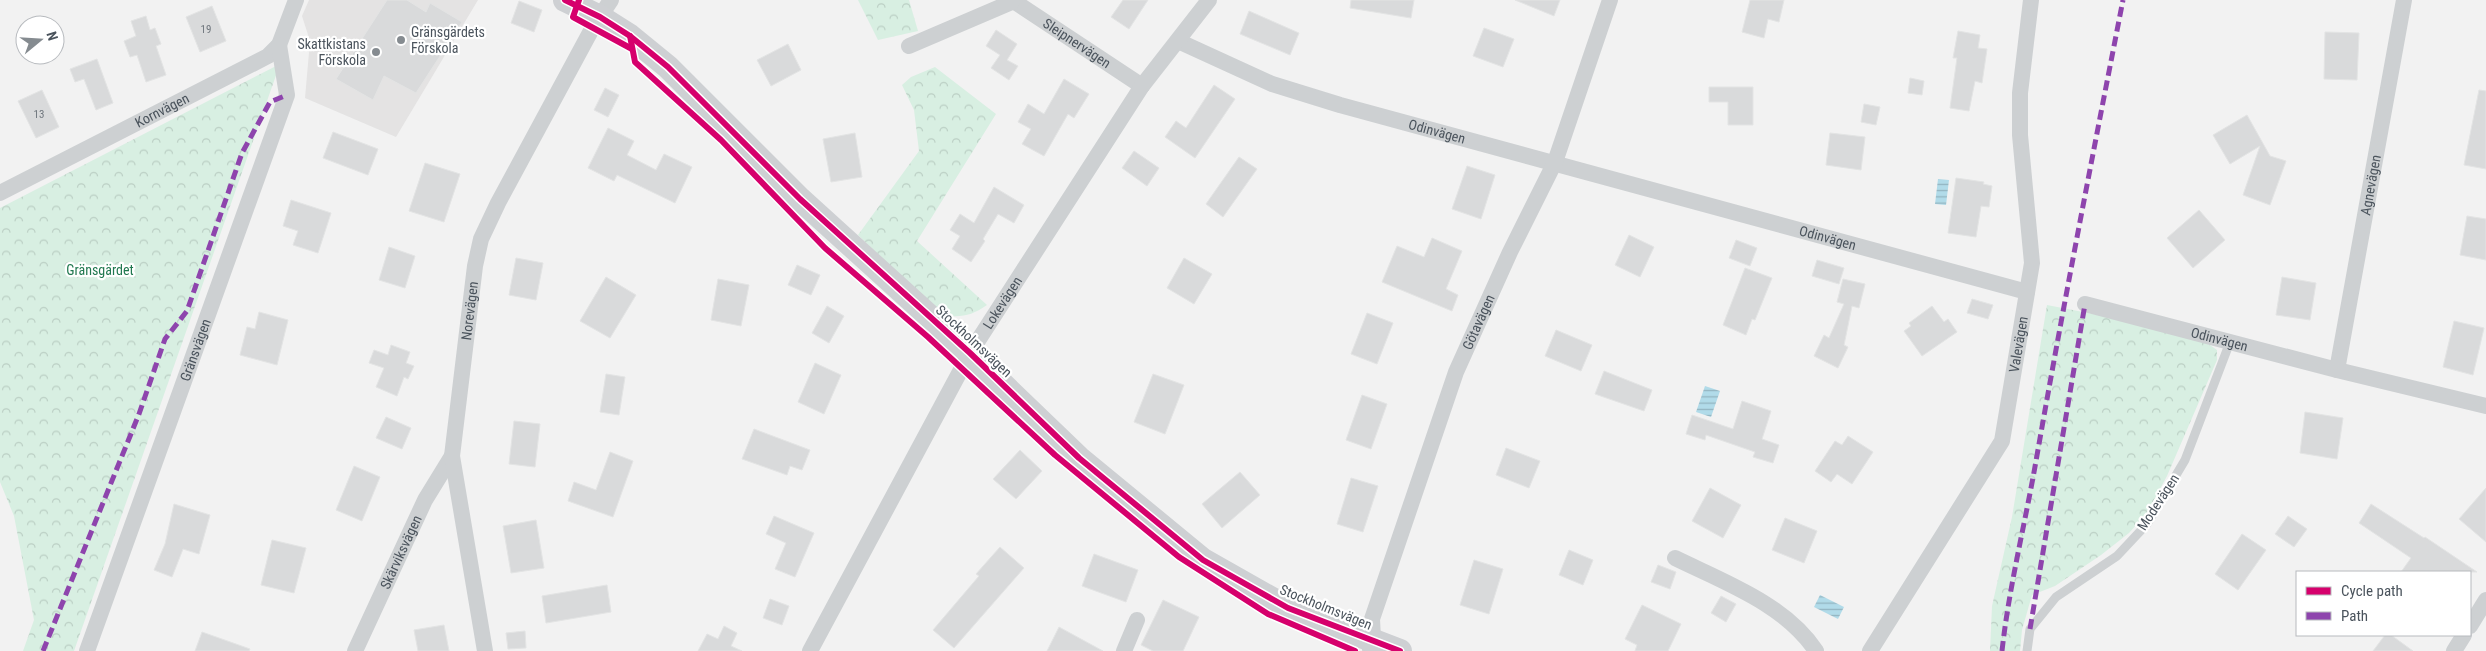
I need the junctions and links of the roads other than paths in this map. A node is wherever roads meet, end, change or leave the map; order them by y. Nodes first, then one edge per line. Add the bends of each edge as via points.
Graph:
1 (296, 0) edge
2 (565, 0) edge
3 (1209, 0) edge
4 (1610, 0) edge
5 (2031, 0) edge
6 (2404, 0) edge
7 (1012, 1) edge
8 (605, 9) edge
9 (1178, 41) junction
10 (279, 45) junction
11 (909, 46) dead end
12 (1142, 86) junction
13 (1555, 162) junction
14 (0, 192) edge
15 (2028, 292) junction
16 (2085, 304) dead end
17 (2230, 342) junction
18 (970, 353) junction
19 (2337, 370) junction
20 (2486, 406) edge
21 (452, 456) junction
22 (1675, 558) dead end
23 (2486, 600) edge
24 (1137, 620) dead end
25 (2471, 624) edge
26 (2463, 636) edge
27 (1371, 645) edge
28 (87, 651) edge
29 (356, 651) edge
30 (485, 651) edge
31 (810, 651) edge
32 (1124, 651) edge
33 (1400, 651) edge
34 (1816, 651) edge
35 (1870, 651) edge
36 (2027, 651) edge
37 (2454, 651) edge

1 - 10 street
2 - 8 street, Stockholmsvägen
3 - 9 street, Lokevägen
4 - 13 street, Götavägen
5 - 15 street, Valevägen via 2020,93 2020,135 2032,263
6 - 19 street, Agnevägen
7 - 11 street
7 - 12 street, Sleipnervägen
8 - 18 street, Stockholmsvägen via 800,199
8 - 21 street, Norevägen via 481,239
9 - 12 street, Lokevägen
9 - 13 street, Odinvägen via 1272,84
10 - 14 street, Kornvägen via 268,56
10 - 28 street, Gränsvägen via 287,96
12 - 18 street, Lokevägen
13 - 15 street, Odinvägen
13 - 27 street, Götavägen via 1456,372 1372,619
15 - 35 street, Valevägen via 2002,441
16 - 17 street, Odinvägen
17 - 19 street, Odinvägen
17 - 36 lane, Modevägen via 2185,460 2147,524 2117,556 2056,597 2030,628
18 - 27 street, Stockholmsvägen via 1079,458 1202,560 1288,608
18 - 31 street, Lokevägen
19 - 20 street, Odinvägen
21 - 29 street, Skärviksvägen via 425,500
21 - 30 street, Norevägen
22 - 34 street via 1758,599 1799,630
23 - 25 street
24 - 32 street
26 - 37 street
27 - 33 street, Stockholmsvägen

